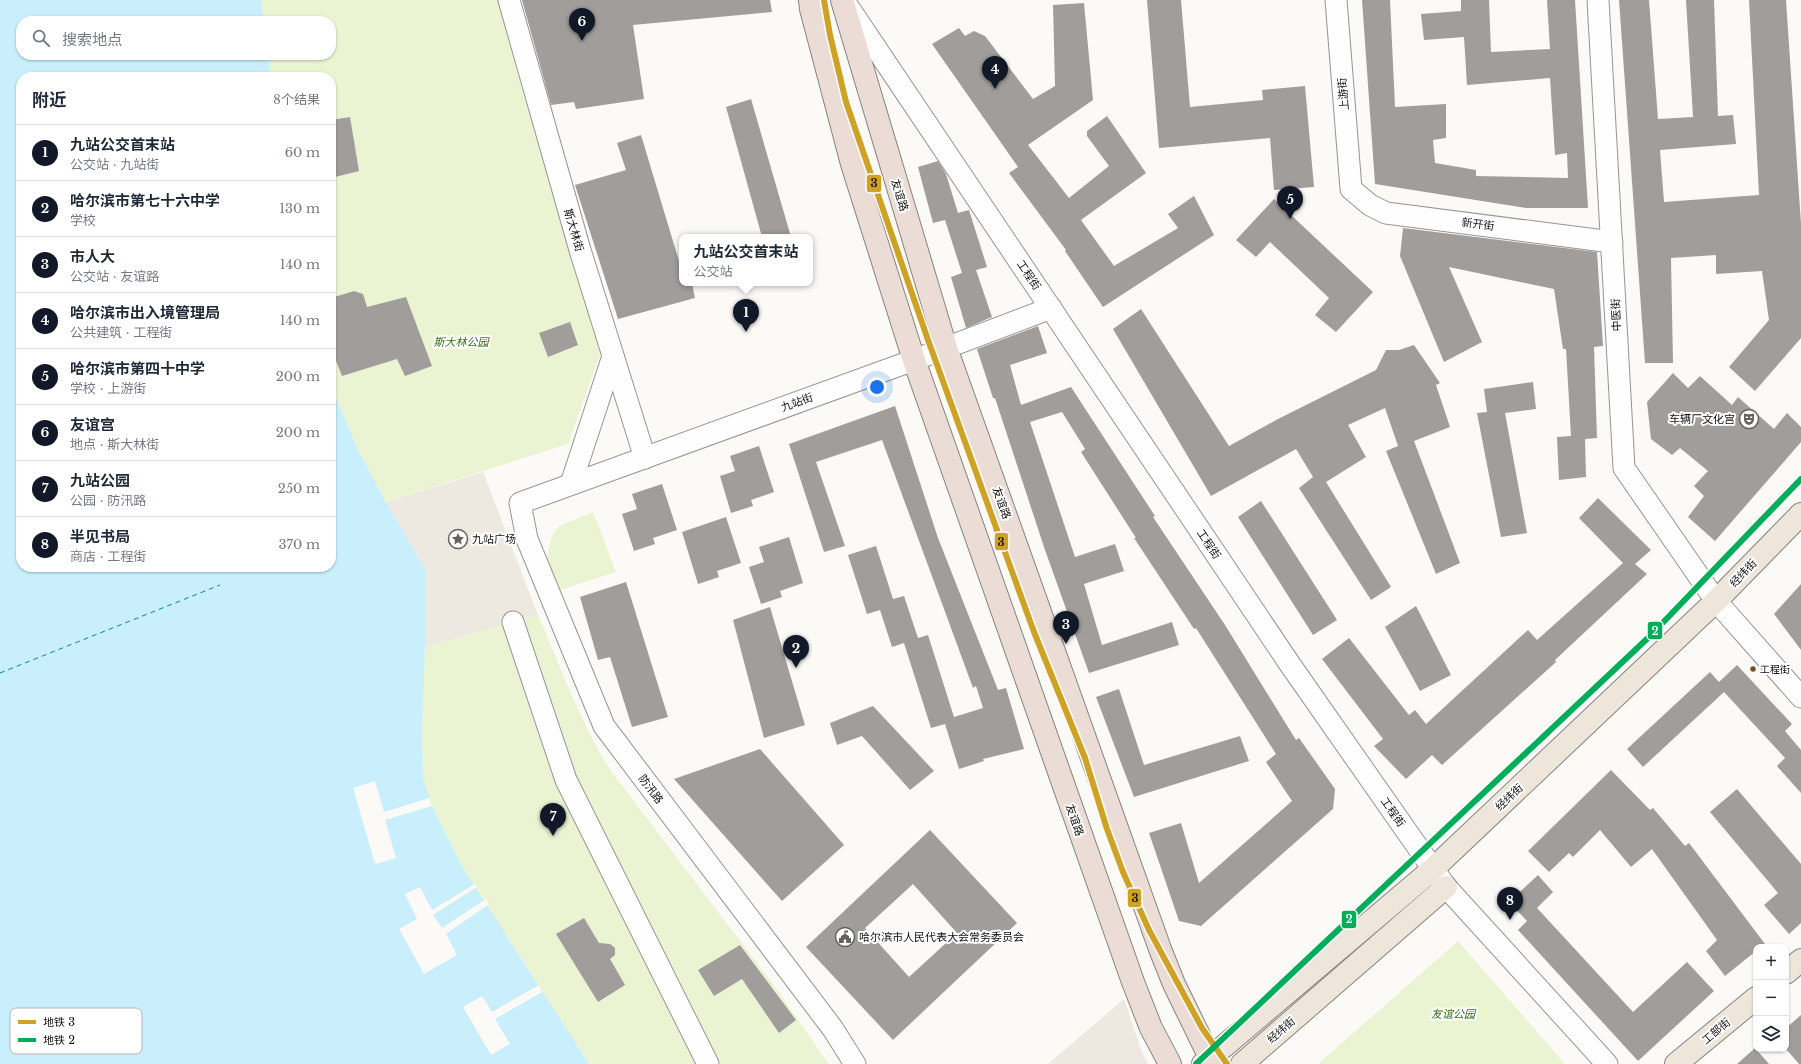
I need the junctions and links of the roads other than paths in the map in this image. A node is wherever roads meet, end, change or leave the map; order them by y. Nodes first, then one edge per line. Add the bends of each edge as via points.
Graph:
1 (509, 0) edge
2 (810, 0) edge
3 (843, 0) edge
4 (1336, 0) edge
5 (1598, 0) edge
6 (1351, 189) joint
7 (1612, 242) junction
8 (1051, 308) junction
9 (946, 348) junction
10 (613, 356) junction
11 (914, 360) junction
12 (645, 458) junction
13 (572, 484) junction
14 (543, 495) joint
15 (1801, 514) edge
16 (1716, 601) junction
17 (513, 622) dead end
18 (1801, 697) edge
19 (1433, 869) junction
20 (1446, 887) junction
21 (1801, 960) edge
22 (1789, 970) edge
23 (1753, 1000) edge
24 (1208, 1062) edge
25 (708, 1064) edge
26 (855, 1064) edge
27 (1170, 1064) edge
28 (1242, 1064) edge
29 (1607, 1064) edge
30 (1676, 1064) edge

1 - 10 street, 斯大林街
2 - 11 highway, 友谊路 via 810,9 852,164
3 - 8 street, 工程街
3 - 9 highway, 友谊路
4 - 6 street, 上游街
5 - 7 street, 中医街
6 - 7 street, 新开街 via 1370,205 1386,213
7 - 16 street, 中医街 via 1624,468
8 - 9 street, 九站街
8 - 19 street, 工程街 via 1289,663
9 - 11 street, 九站街
9 - 24 highway, 友谊路 via 1160,948
10 - 12 street, 斯大林街
10 - 13 street
11 - 12 street, 九站街
11 - 27 highway, 友谊路 via 1133,982
12 - 13 street, 九站街
13 - 14 street, 九站街
14 - 26 street, 防汛路 via 520,503 528,540 604,726 833,1029
15 - 16 main road, 经纬街
16 - 18 street, 中医街
16 - 19 main road, 经纬街
17 - 25 street via 566,780
19 - 20 street, 工程街
19 - 24 main road, 经纬街
20 - 28 main road, 经纬街
20 - 29 street, 工程街
21 - 22 main road
23 - 30 main road, 工部街

